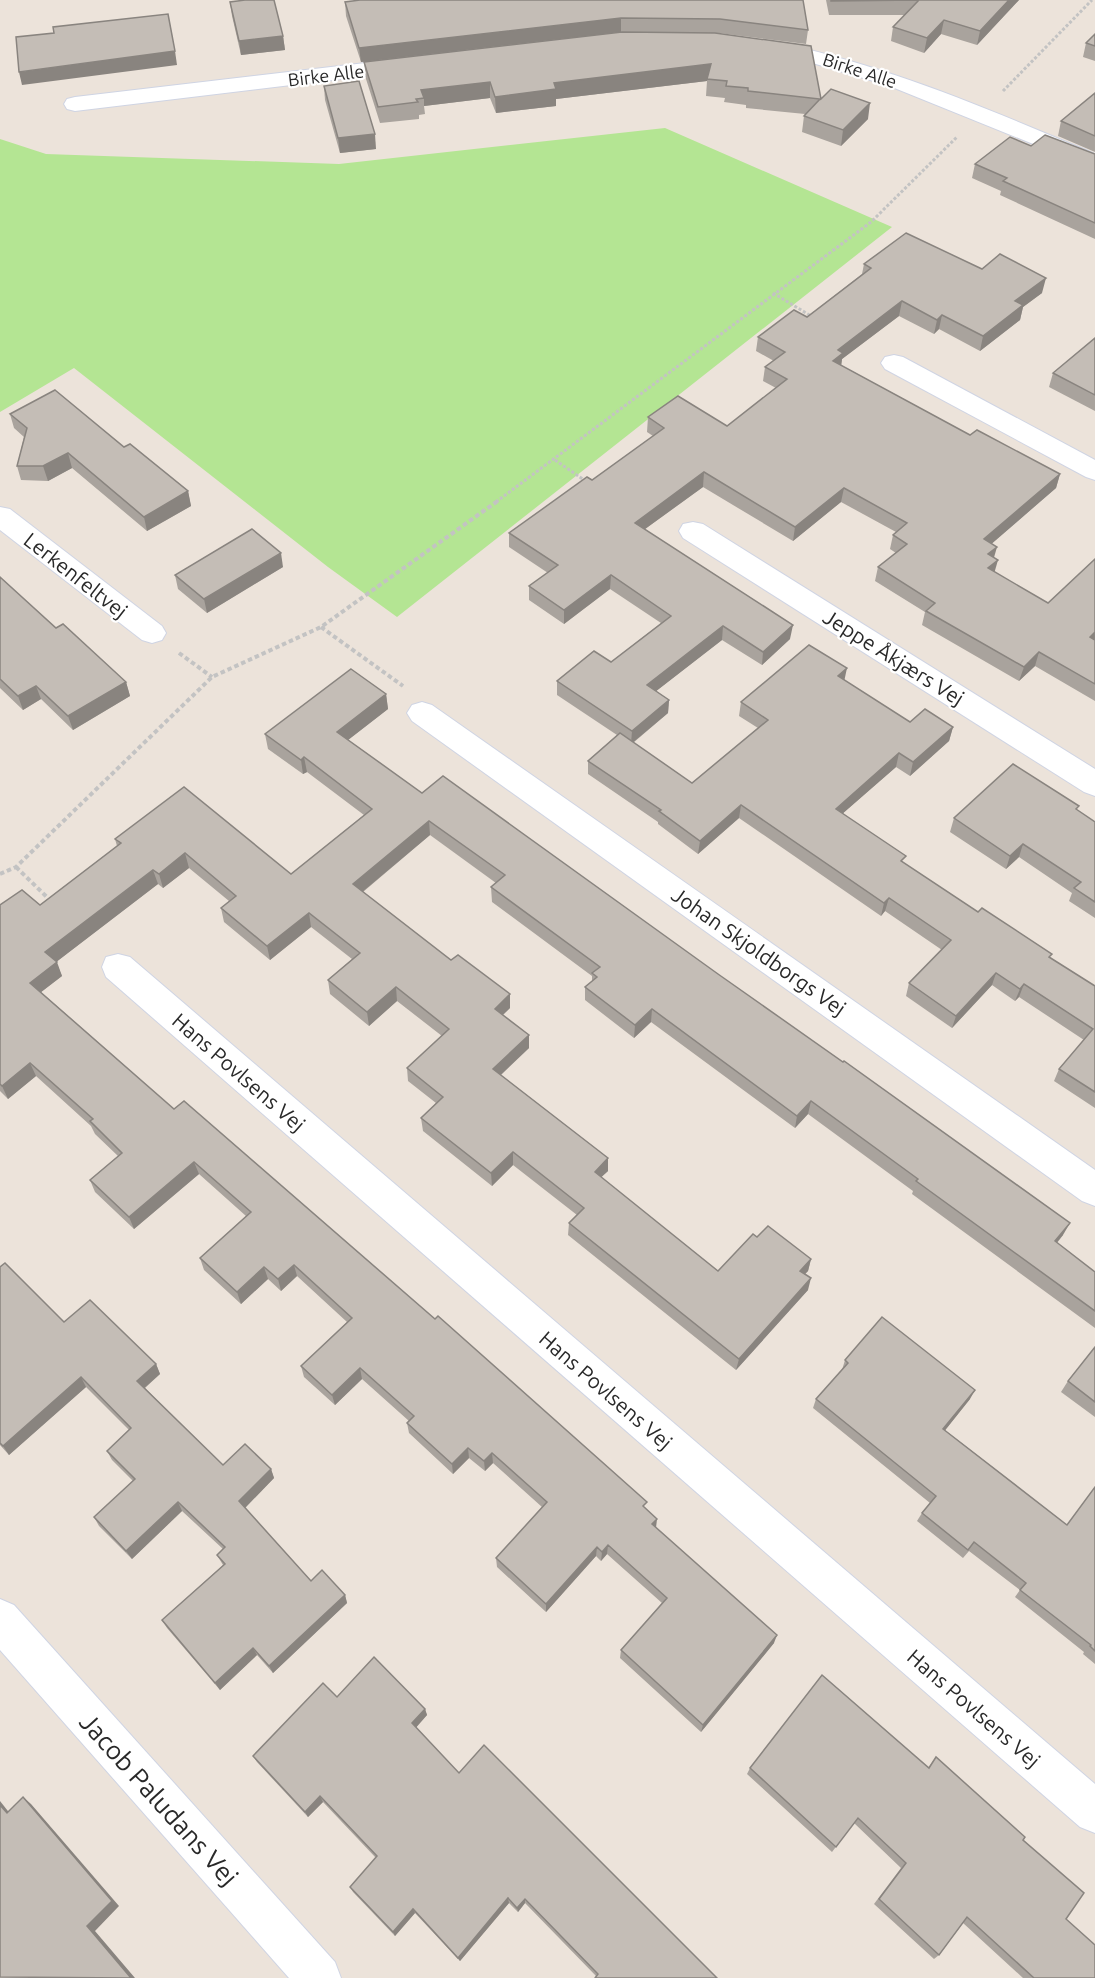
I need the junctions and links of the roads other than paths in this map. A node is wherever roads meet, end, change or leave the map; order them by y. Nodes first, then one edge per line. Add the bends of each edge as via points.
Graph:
1 (752, 44) edge
2 (431, 62) edge
3 (75, 104) dead end
4 (1095, 162) edge
5 (894, 363) dead end
6 (1095, 471) edge
7 (0, 516) edge
8 (693, 531) dead end
9 (152, 633) road end
10 (422, 713) road end
11 (1095, 784) edge
12 (118, 967) dead end
13 (1095, 1190) edge
14 (0, 1619) edge
15 (1095, 1812) edge
16 (319, 1978) edge

1 - 4 street, Birke Alle via 865,69
2 - 3 street, Birke Alle
5 - 6 street
7 - 9 street, Lerkenfeltvej
8 - 11 street, Jeppe Åkjærs Vej
10 - 13 street, Johan Skjoldborgs Vej
12 - 15 street, Hans Povlsens Vej
14 - 16 street, Jacob Paludans Vej

